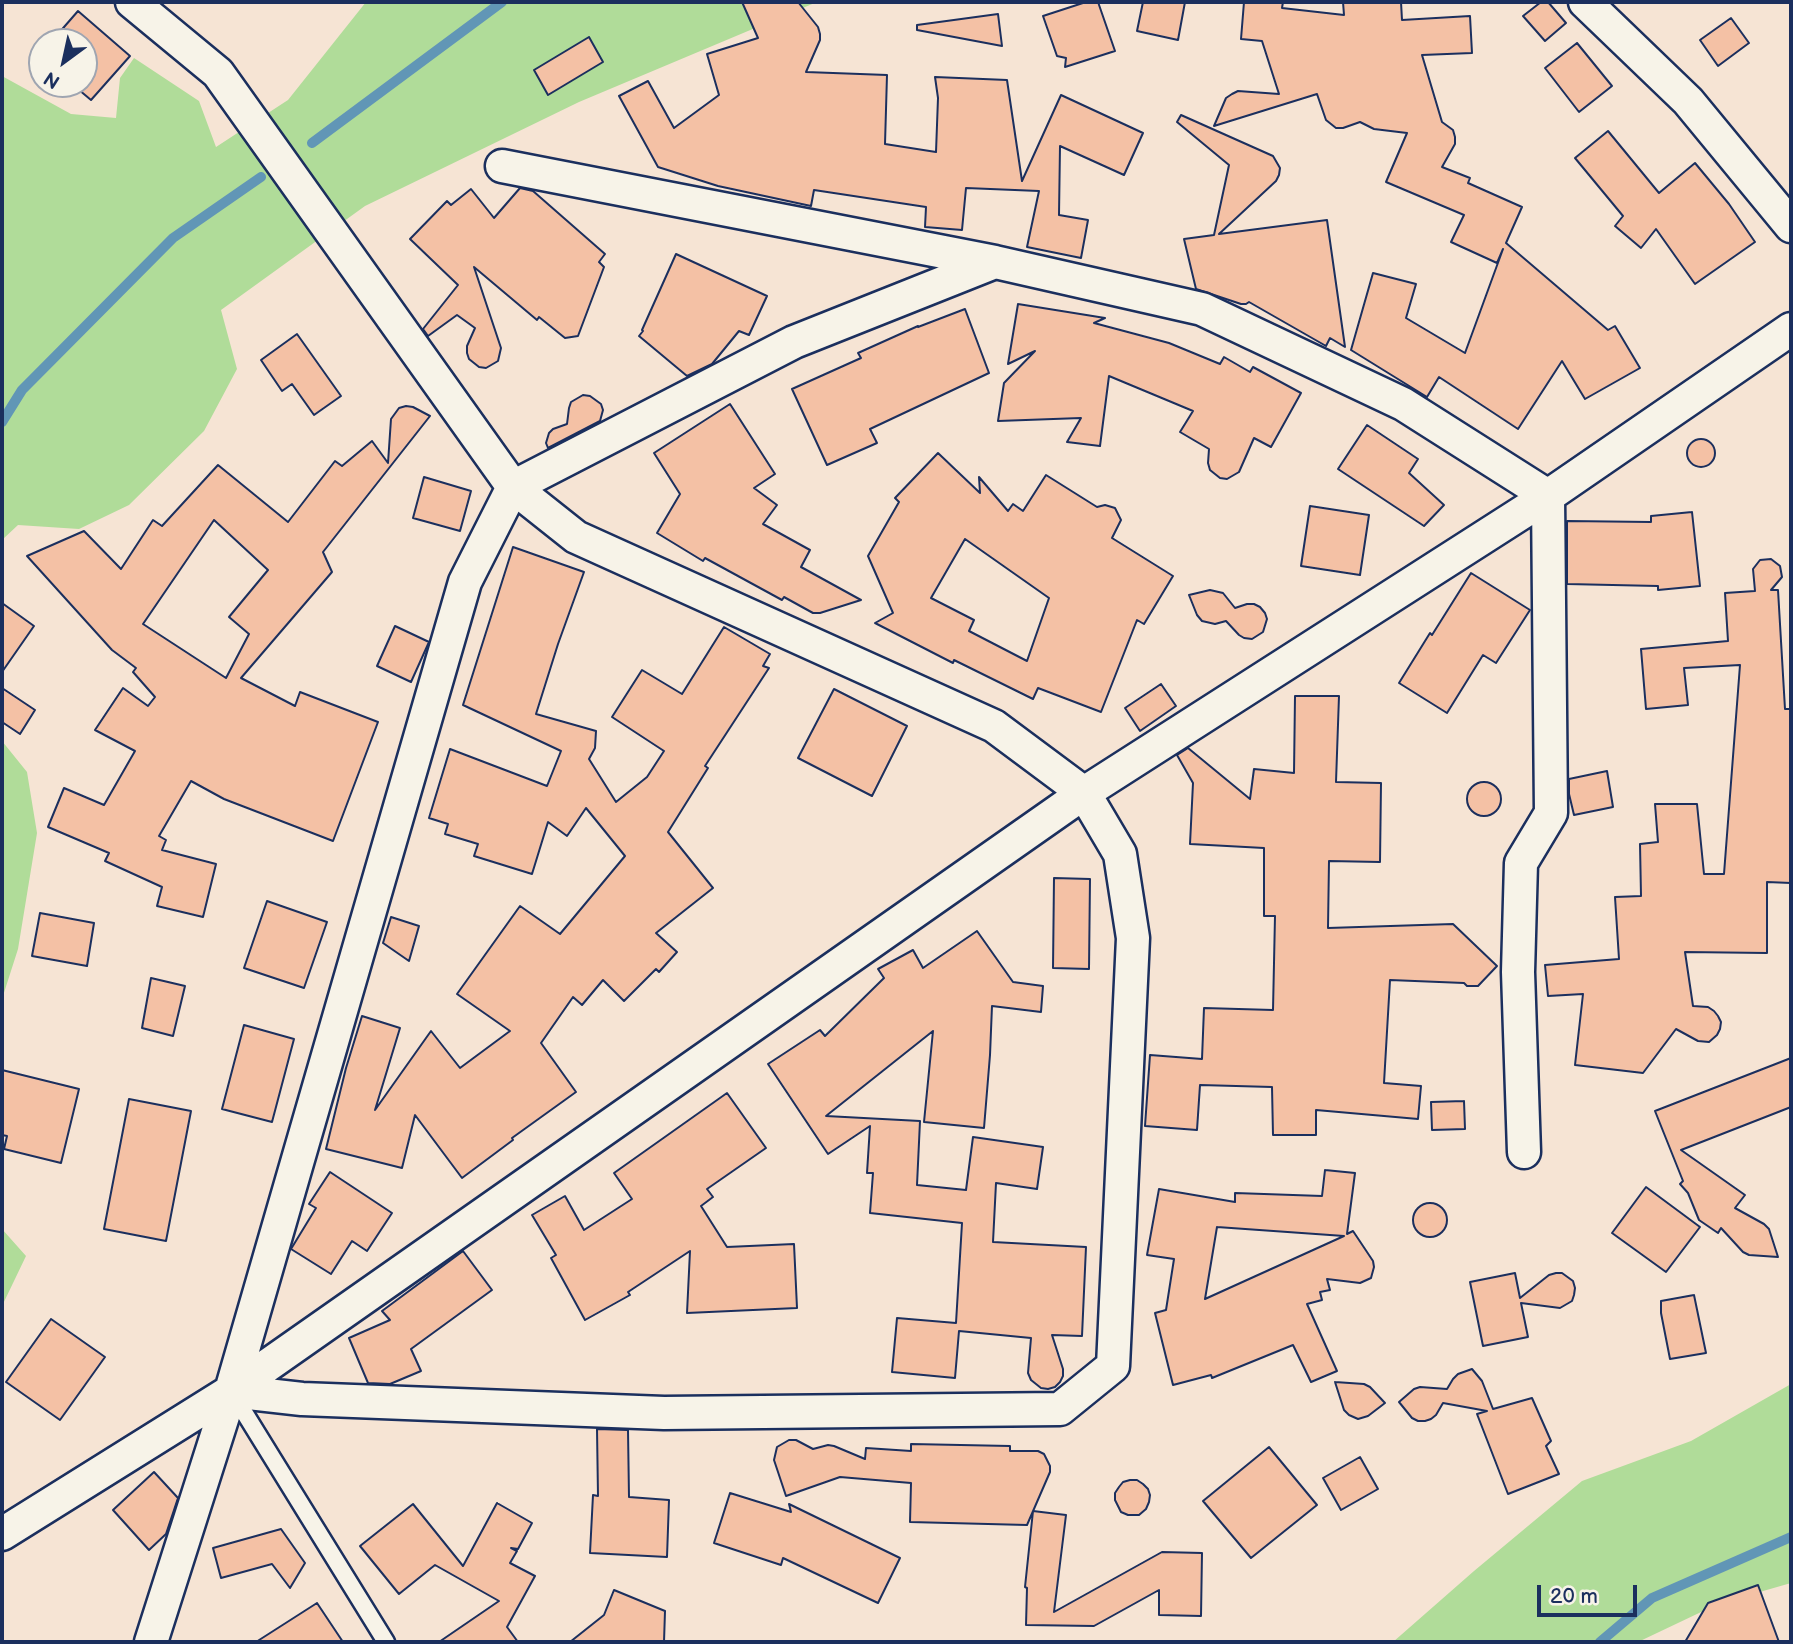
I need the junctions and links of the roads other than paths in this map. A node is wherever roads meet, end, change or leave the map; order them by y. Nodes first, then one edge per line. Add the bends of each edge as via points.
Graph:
1 (132, 2) edge
2 (1585, 2) edge
3 (502, 166) dead end
4 (1791, 226) edge
5 (995, 262) junction
6 (1791, 328) edge
7 (513, 487) junction
8 (1548, 496) junction
9 (1084, 793) junction
10 (1524, 1152) dead end
11 (231, 1391) junction
12 (2, 1534) edge
13 (151, 1642) edge
14 (386, 1642) edge

1 - 7 street via 218,74
2 - 4 street via 1688,101
3 - 5 street
5 - 7 street via 794,342
5 - 8 street via 1202,309 1403,404
6 - 8 street
7 - 9 street via 576,537 994,726
7 - 11 street via 465,582
8 - 9 street
8 - 10 street via 1551,813 1521,863 1518,972
9 - 11 street
9 - 11 street via 1121,854 1133,938 1113,1366 1060,1409 664,1413 302,1399
11 - 12 street
11 - 13 street
11 - 14 lane

